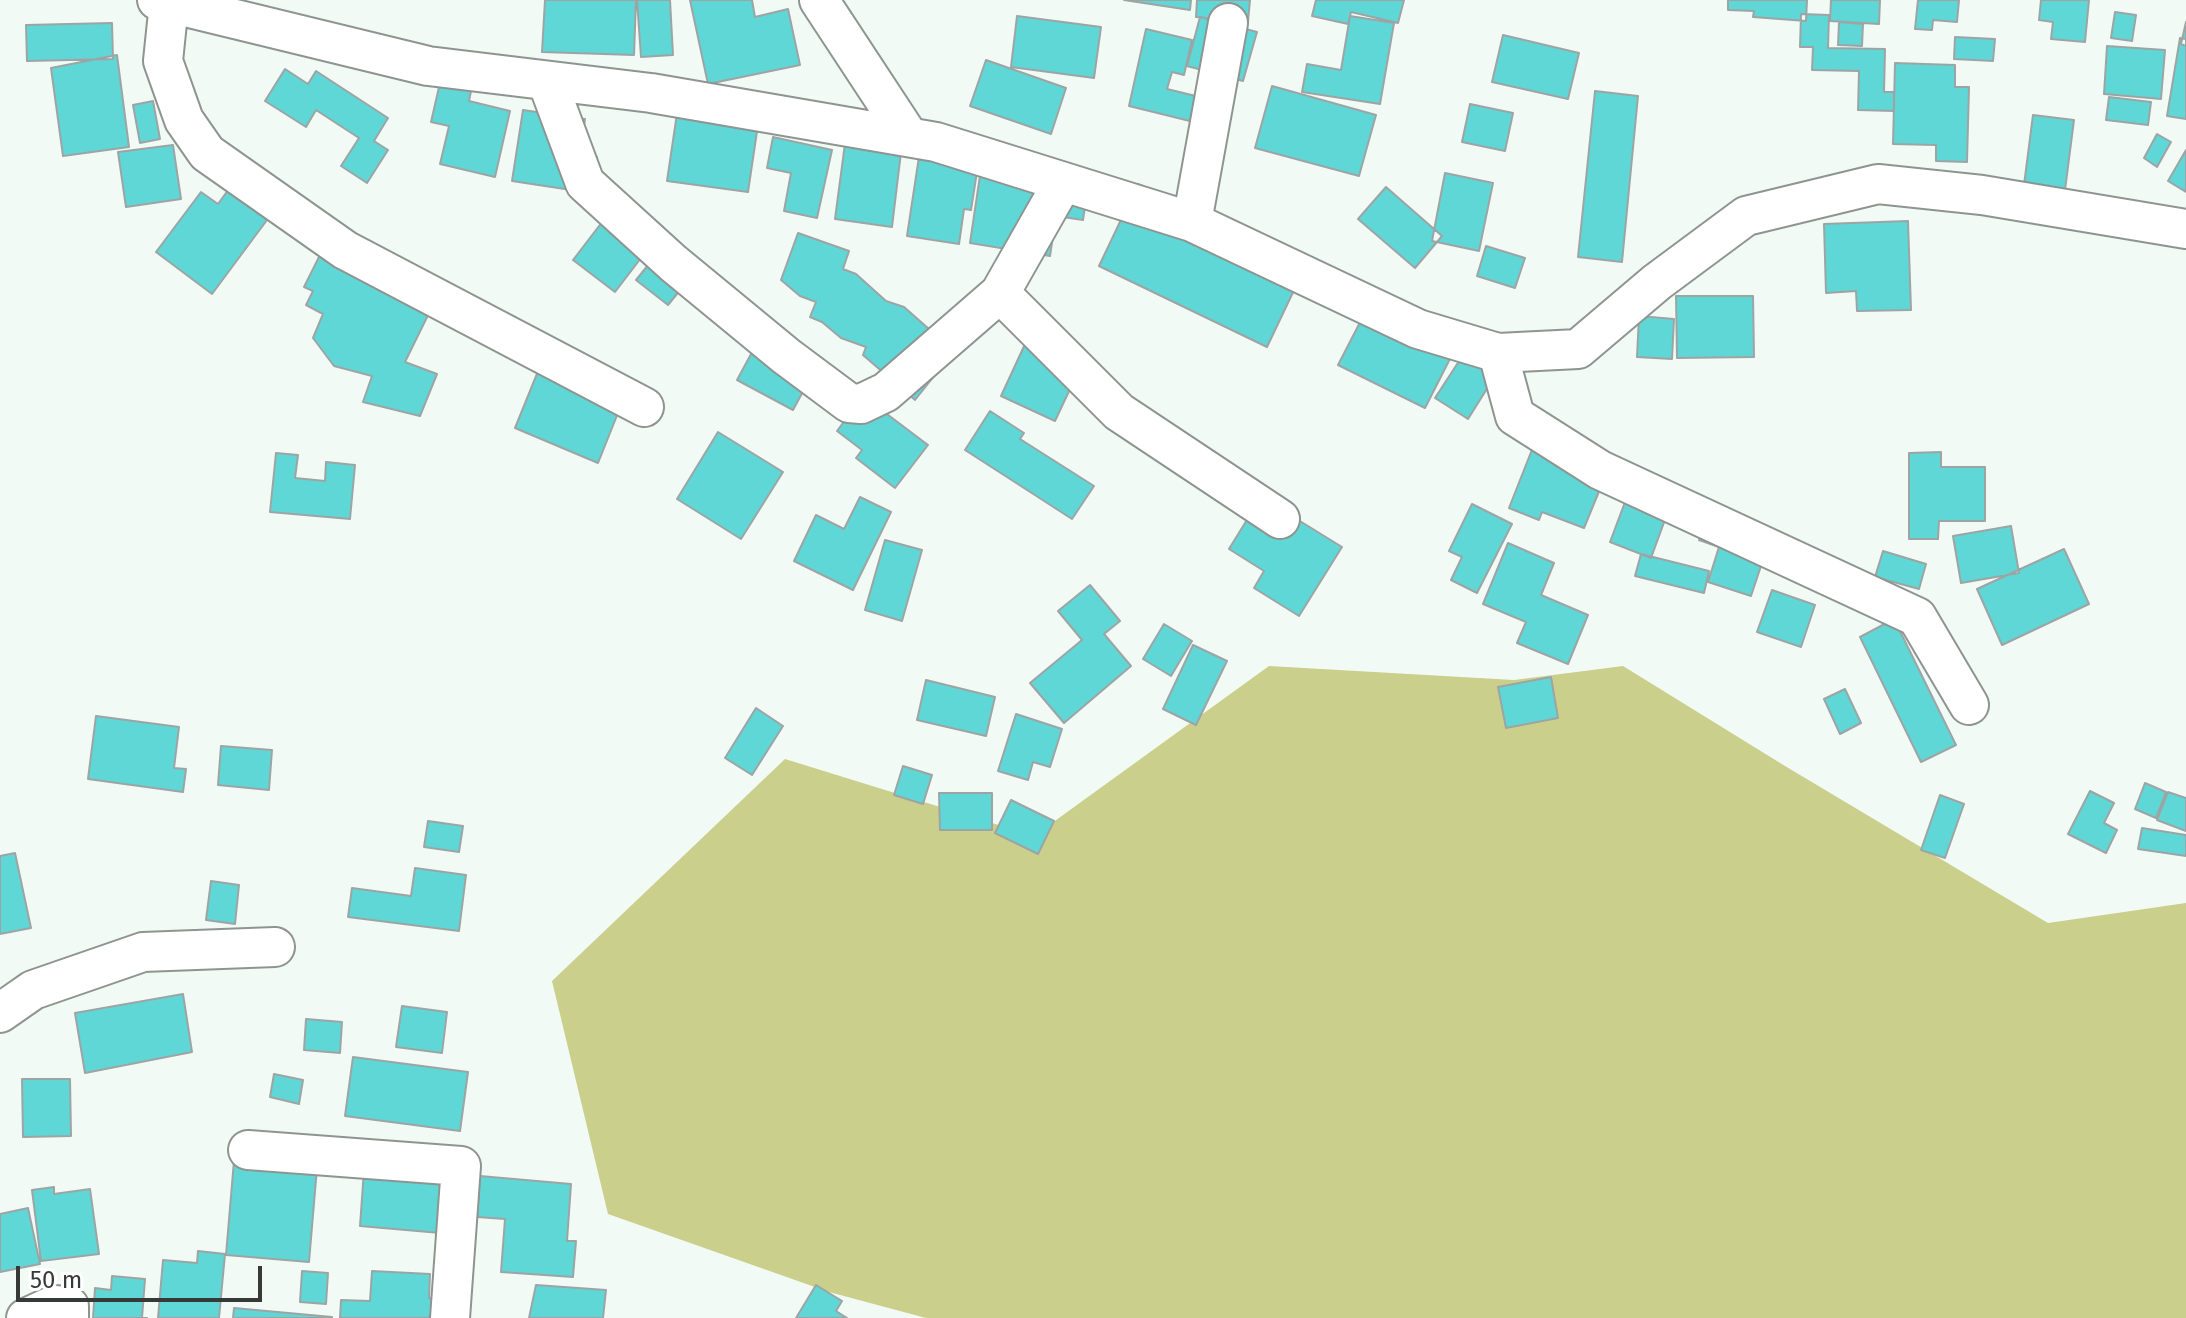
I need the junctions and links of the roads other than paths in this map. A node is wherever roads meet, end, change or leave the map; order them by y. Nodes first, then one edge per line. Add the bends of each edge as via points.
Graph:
1 (819, 0) edge
2 (163, 2) edge
3 (246, 10) edge
4 (1228, 23) dead end
5 (547, 81) junction
6 (909, 137) junction
7 (1063, 182) junction
8 (1192, 222) junction
9 (2186, 229) edge
10 (1000, 293) junction
11 (1498, 353) junction
12 (644, 407) dead end
13 (1280, 519) dead end
14 (1969, 705) dead end
15 (275, 947) dead end
16 (0, 1013) edge
17 (248, 1150) dead end
18 (26, 1318) edge
19 (69, 1318) edge
20 (450, 1318) edge

1 - 6 street
2 - 3 street
2 - 12 street via 163,61 184,120 207,153 345,250
3 - 5 street via 428,66
4 - 8 street
5 - 6 street via 651,93
5 - 10 street via 585,183 673,263 849,403 861,404 886,392
6 - 7 street
7 - 8 street
7 - 10 street
8 - 11 street via 1418,329
9 - 11 street via 1982,195 1878,184 1746,216 1578,349
10 - 13 street via 1119,412
11 - 14 street via 1515,416 1600,470 1917,617
15 - 16 street via 143,952 33,990
17 - 20 street via 461,1166
18 - 19 street via 54,1305 69,1306

